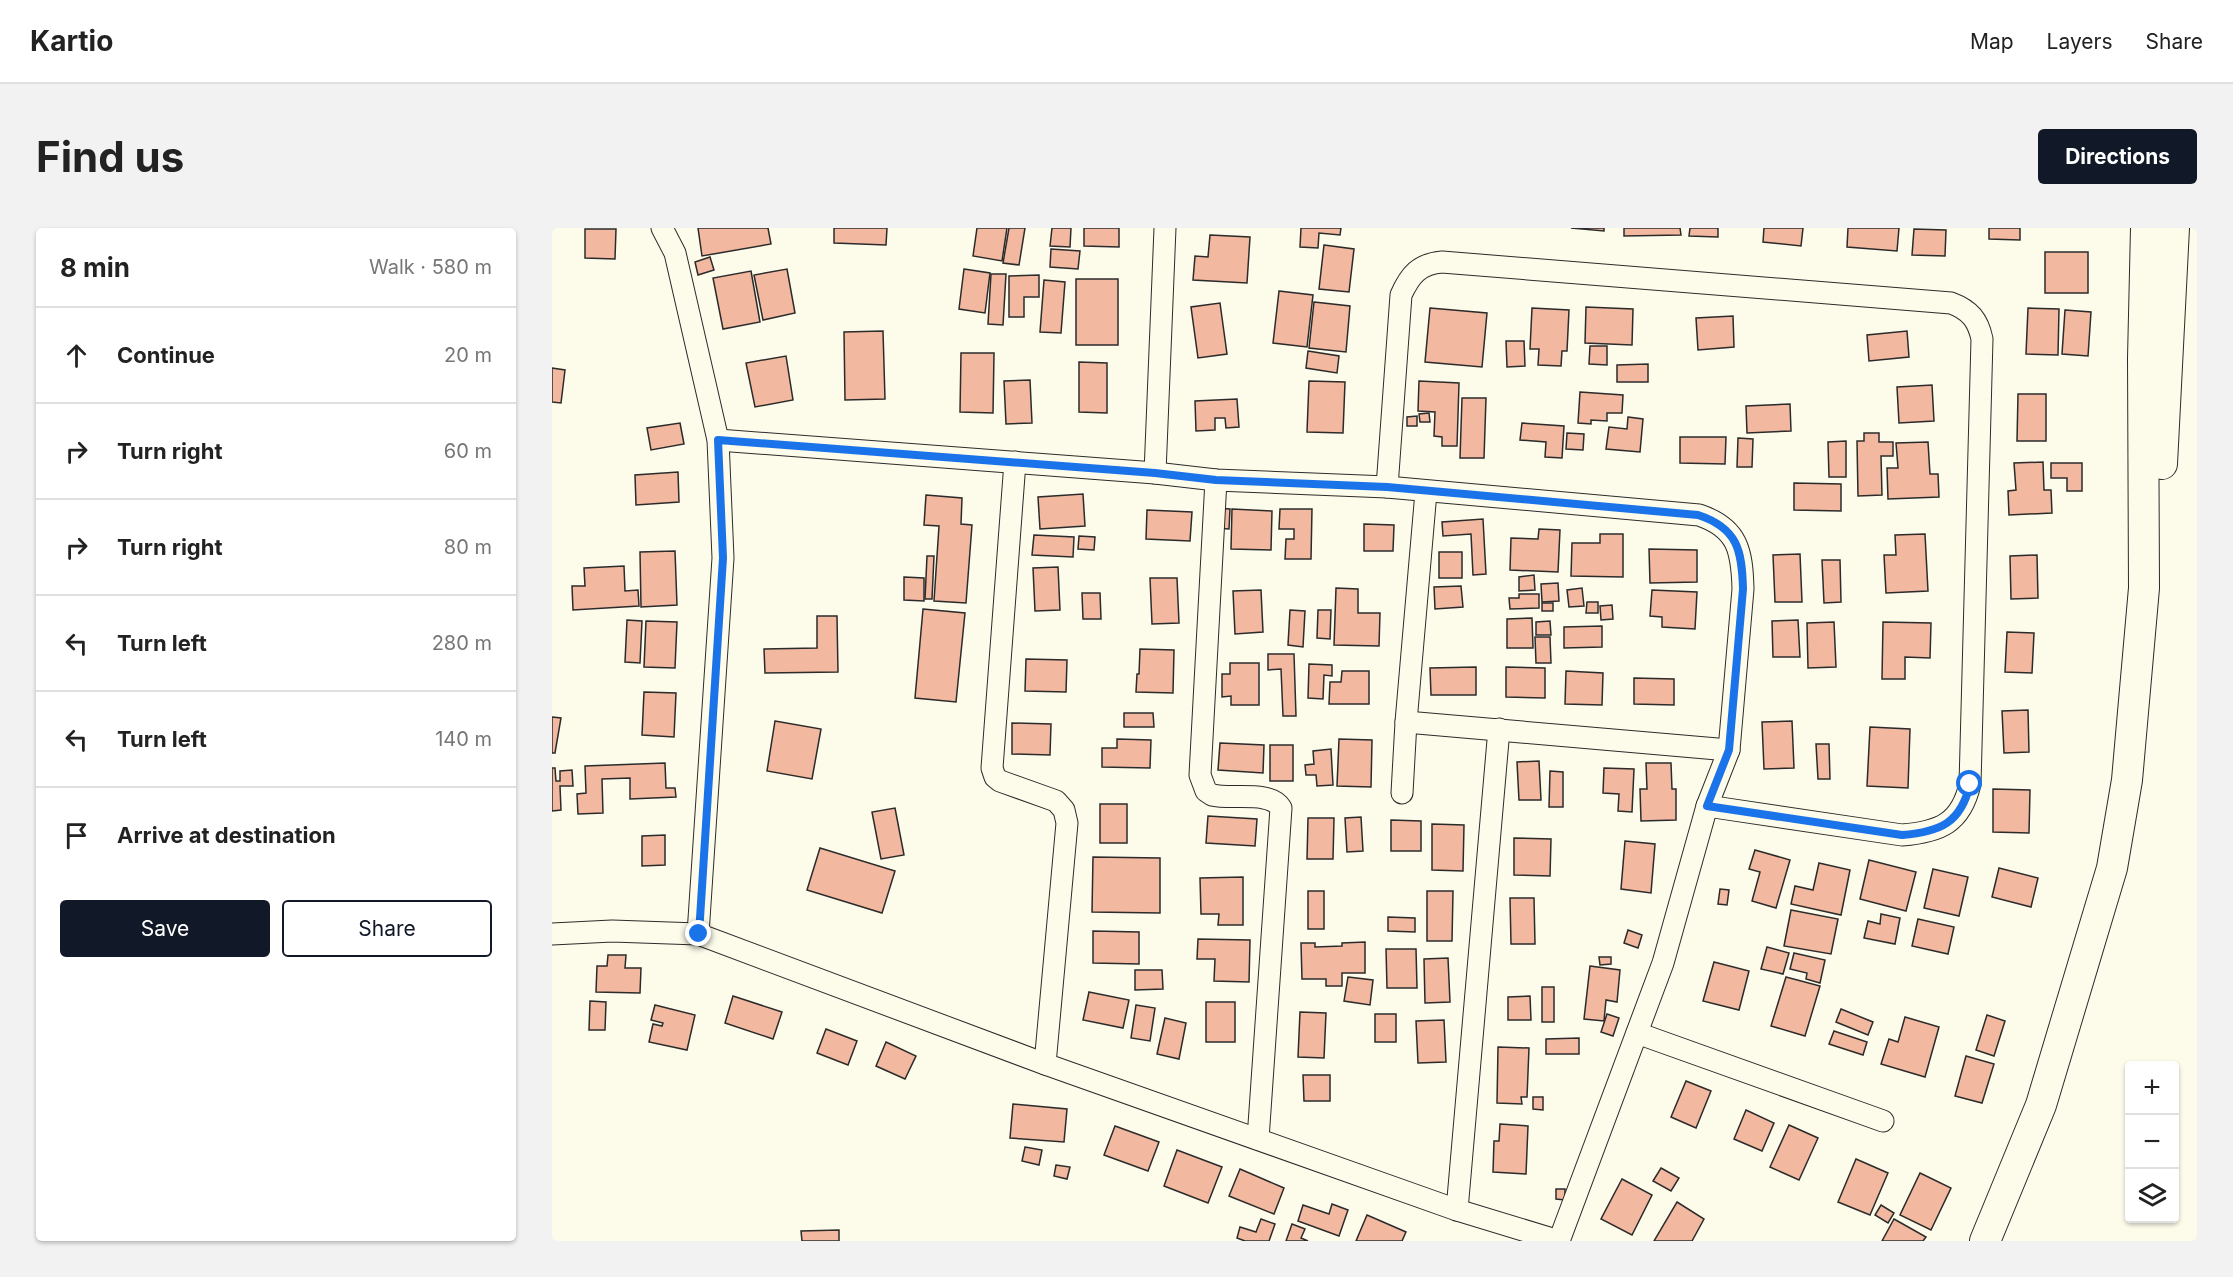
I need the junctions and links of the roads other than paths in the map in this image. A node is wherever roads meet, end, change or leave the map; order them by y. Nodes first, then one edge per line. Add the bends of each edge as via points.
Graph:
1 (662, 228) edge
2 (1166, 228) edge
3 (2174, 228) edge
4 (2142, 233) edge
5 (718, 440) junction
6 (1015, 462) junction
7 (1155, 473) junction
8 (1216, 480) junction
9 (1387, 487) junction
10 (1426, 492) junction
11 (2144, 588) junction
12 (1406, 722) junction
13 (1499, 729) junction
14 (1729, 750) junction
15 (1402, 793) dead end
16 (1707, 806) junction
17 (552, 934) edge
18 (699, 934) junction
19 (1637, 1033) junction
20 (1045, 1064) junction
21 (1883, 1121) dead end
22 (1258, 1139) junction
23 (1457, 1210) junction
24 (1559, 1241) edge
25 (1985, 1241) edge

1 - 5 street via 675,253
2 - 7 street
3 - 11 street via 2158,545
4 - 11 street
5 - 6 street
5 - 18 street via 723,558
6 - 7 street
6 - 20 street via 992,768 1000,781 1056,801 1064,810 1067,823
7 - 8 street
8 - 9 street
8 - 22 street via 1200,775 1206,791 1212,795 1268,798 1281,808
9 - 10 street
9 - 16 street via 1401,295 1407,280 1429,263 1951,303 1975,318 1982,339 1970,784 1959,813 1944,826 1902,835
10 - 12 street
10 - 14 street via 1698,515 1715,520 1730,532 1742,564 1743,589
11 - 25 street via 2127,780 2112,868 2041,1105
12 - 13 street
12 - 15 street
13 - 14 street
13 - 23 street
14 - 16 street
16 - 19 street via 1664,963
17 - 18 street
18 - 20 street
19 - 21 street
19 - 24 street
20 - 22 street
22 - 23 street
23 - 24 street

